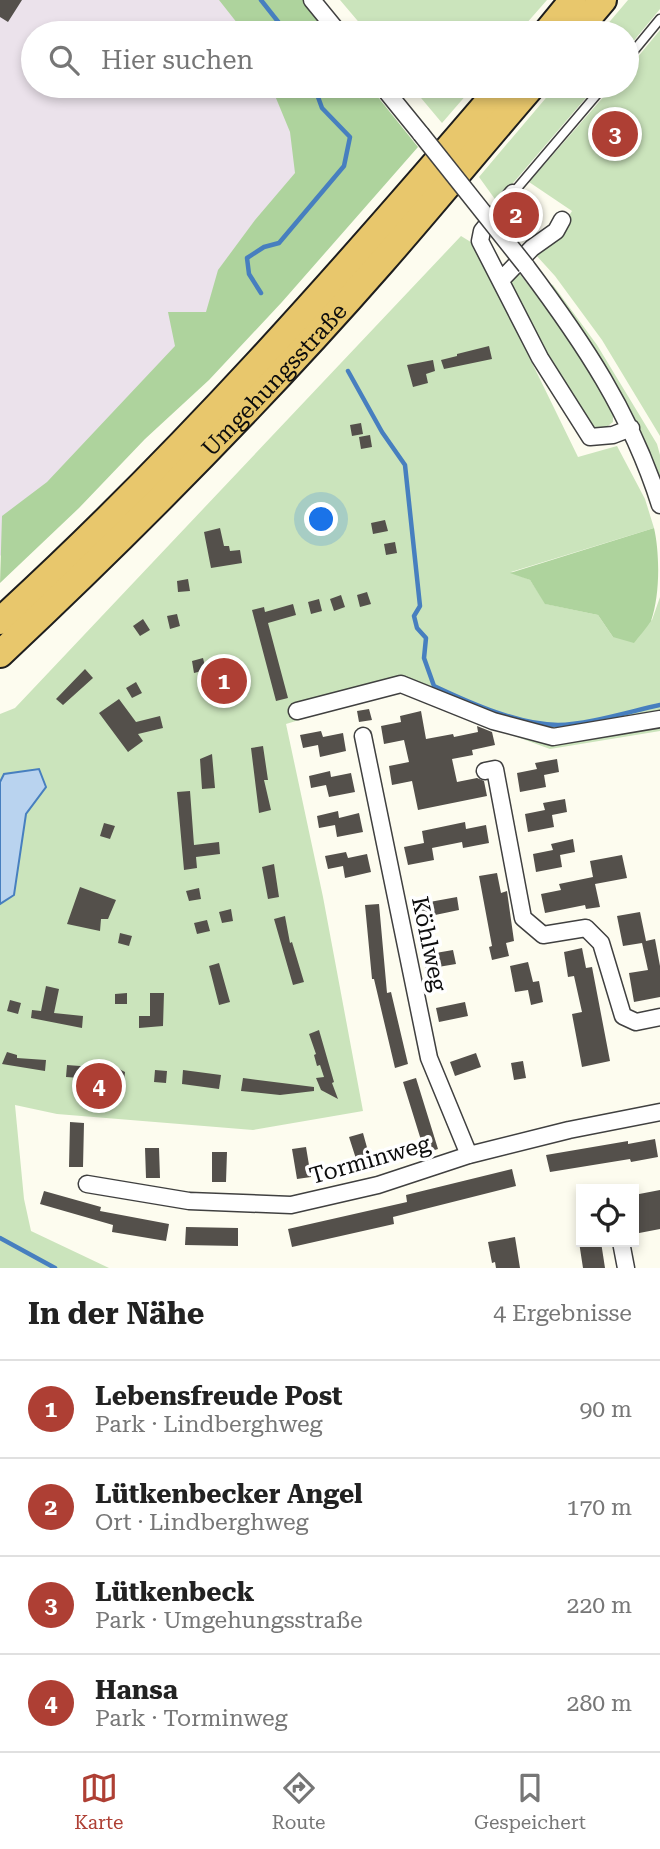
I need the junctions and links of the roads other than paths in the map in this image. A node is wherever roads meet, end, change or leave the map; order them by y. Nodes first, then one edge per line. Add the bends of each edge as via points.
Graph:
1 (312, 0) edge
2 (573, 0) edge
3 (603, 0) edge
4 (660, 19) edge
5 (329, 21) edge
6 (556, 21) edge
7 (585, 21) edge
8 (639, 44) edge
9 (392, 98) edge
10 (492, 98) edge
11 (522, 98) edge
12 (594, 98) edge
13 (513, 193) joint
14 (562, 220) dead end
15 (501, 280) junction
16 (631, 428) junction
17 (660, 505) edge
18 (62, 596) junction
19 (0, 621) edge
20 (0, 654) edge
21 (0, 670) edge
22 (297, 710) dead end
23 (660, 719) edge
24 (363, 736) dead end
25 (485, 771) dead end
26 (660, 1017) edge
27 (660, 1112) edge
28 (469, 1155) junction
29 (87, 1184) dead end
30 (622, 1247) edge
31 (626, 1268) edge

1 - 5 street
2 - 6 highway
3 - 7 highway
4 - 8 lane
9 - 16 street, bridge via 575,331
10 - 19 highway, Umgehungsstraße via 363,248 209,415
11 - 18 highway, Umgehungsstraße via 380,264 236,421
12 - 13 lane
13 - 15 street via 482,231 480,241
14 - 15 street via 556,231
15 - 16 street via 540,358 590,437
16 - 17 street
18 - 20 highway, Umgehungsstraße
18 - 21 highway
22 - 23 street via 401,684 494,721 553,737
24 - 28 street, Köhlweg via 429,1058
25 - 26 street via 495,769 523,918 543,935 586,928 601,943 623,1016 636,1022
27 - 28 street, Torminweg
28 - 29 street, Torminweg via 378,1185 291,1205 189,1202
30 - 31 street

